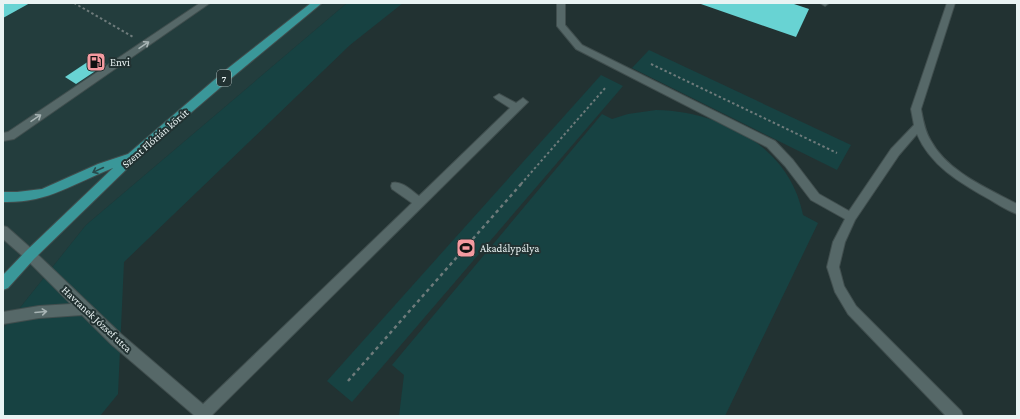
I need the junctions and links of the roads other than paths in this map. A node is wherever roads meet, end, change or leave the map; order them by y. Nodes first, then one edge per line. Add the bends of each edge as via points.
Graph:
1 (206, 3) edge
2 (317, 3) edge
3 (561, 3) edge
4 (951, 3) edge
5 (499, 97) dead end
6 (919, 126) junction
7 (3, 137) edge
8 (134, 155) junction
9 (396, 186) dead end
10 (3, 198) edge
11 (420, 203) junction
12 (1017, 209) edge
13 (850, 217) junction
14 (3, 231) edge
15 (30, 255) junction
16 (3, 284) edge
17 (84, 309) junction
18 (3, 318) edge
19 (204, 415) edge
20 (956, 416) edge

7 -> 1 lane via 10,136
2 - 8 main road, Szent Flórián körút / 7
3 - 13 lane via 561,26 579,47 771,144 815,197
4 - 6 lane via 916,108
5 - 11 lane via 520,105
6 - 12 lane via 927,145 944,164 966,180
6 - 13 lane via 895,152
8 -> 10 main road via 51,193 29,198
8 - 15 main road, Szent Flórián körút / 7
9 - 11 lane
11 - 19 lane
13 - 20 lane via 839,242 833,266 839,288 852,310
14 - 15 street, Havranek József utca
15 - 16 main road, Szent Flórián körút / 7
15 - 17 street, Havranek József utca
18 -> 17 street
17 - 19 street, Havranek József utca

